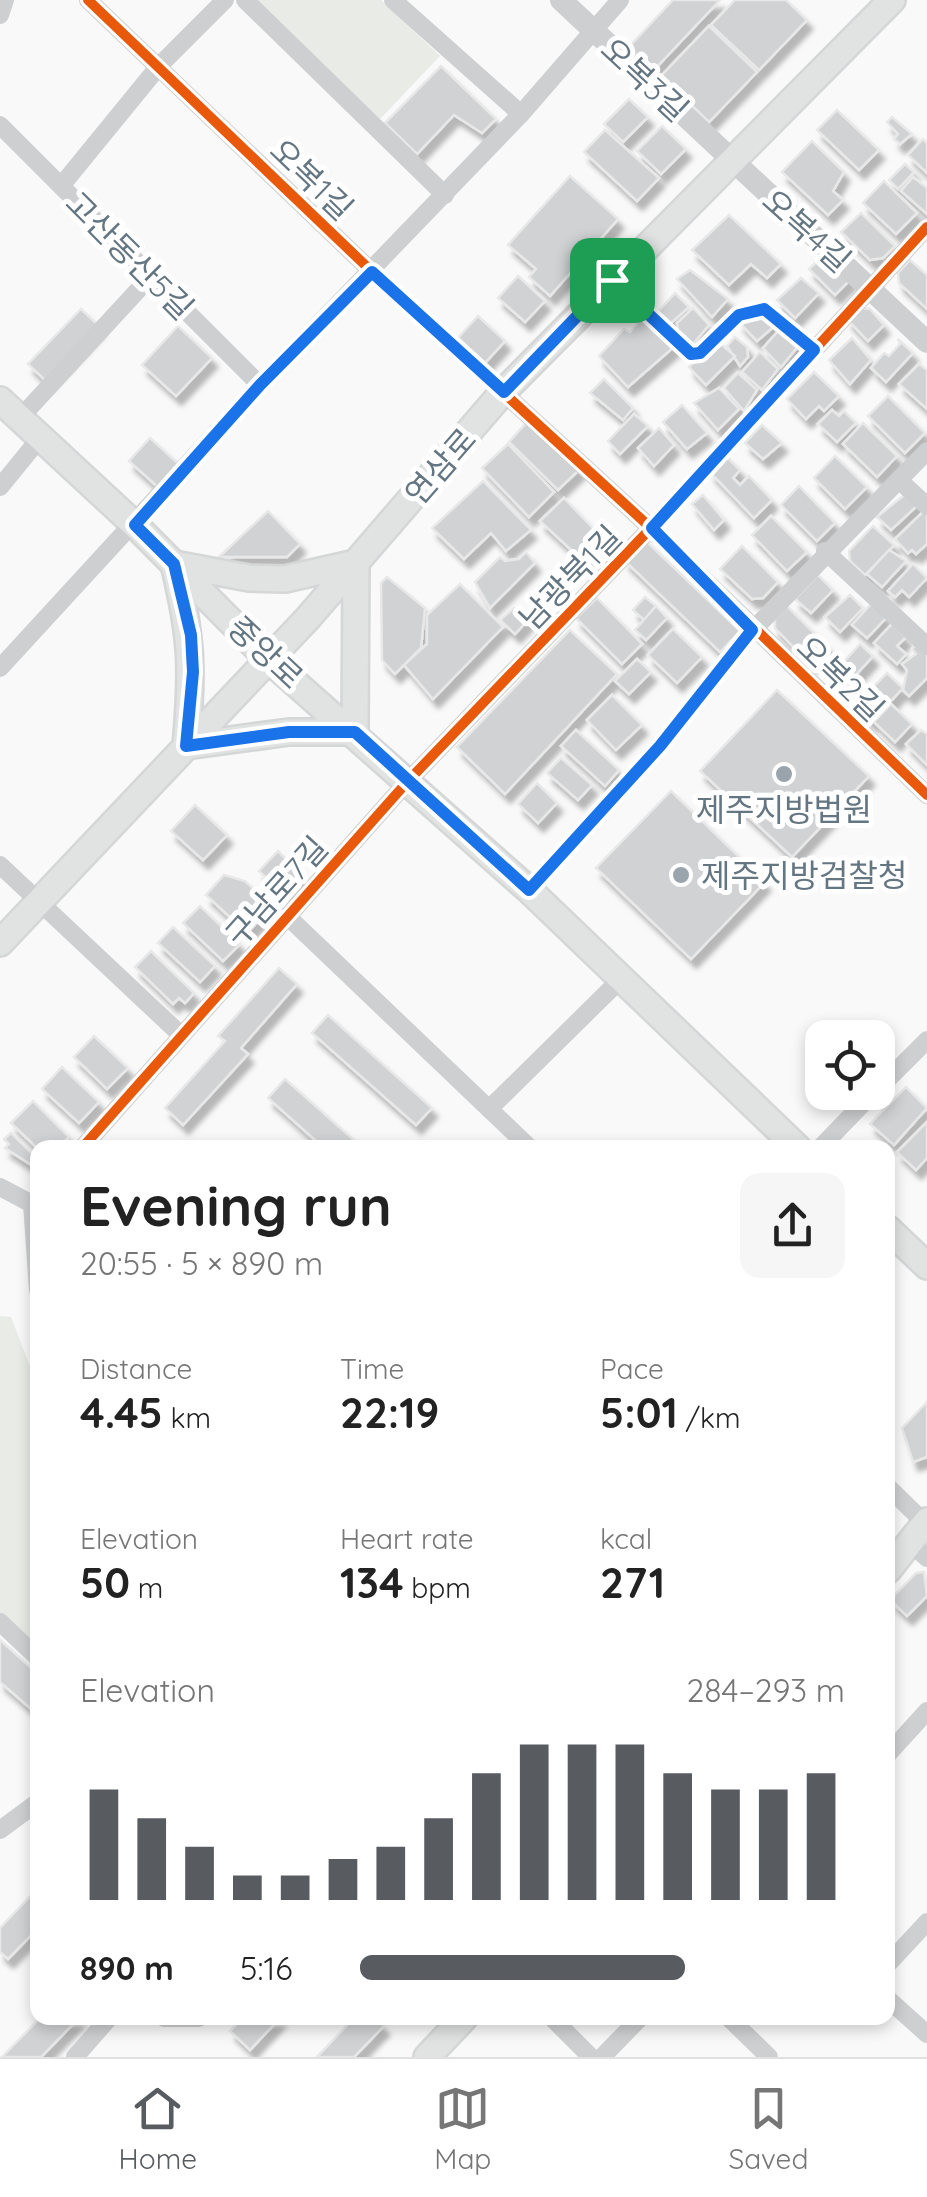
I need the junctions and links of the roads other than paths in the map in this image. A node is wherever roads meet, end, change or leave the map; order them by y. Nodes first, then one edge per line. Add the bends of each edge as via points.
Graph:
1 (5, 0) edge
2 (88, 0) edge
3 (226, 0) edge
4 (245, 0) edge
5 (393, 0) edge
6 (561, 0) edge
7 (620, 0) edge
8 (892, 0) edge
9 (0, 15) edge
10 (594, 31) junction
11 (159, 66) junction
12 (522, 114) junction
13 (0, 125) edge
14 (730, 159) junction
15 (61, 186) junction
16 (444, 195) junction
17 (927, 228) edge
18 (372, 272) junction
19 (151, 276) junction
20 (612, 280) junction
21 (871, 288) junction
22 (927, 342) edge
23 (814, 350) junction
24 (260, 385) junction
25 (504, 392) junction
26 (0, 400) edge
27 (20, 418) junction
28 (40, 438) junction
29 (927, 451) edge
30 (899, 480) junction
31 (0, 487) edge
32 (927, 506) edge
33 (135, 525) junction
34 (652, 528) junction
35 (825, 551) junction
36 (356, 563) junction
37 (174, 564) junction
38 (752, 630) junction
39 (927, 646) edge
40 (268, 659) junction
41 (3, 660) edge
42 (355, 732) junction
43 (186, 746) junction
44 (408, 781) junction
45 (927, 795) edge
46 (0, 865) edge
47 (529, 890) junction
48 (39, 902) junction
49 (286, 916) junction
50 (0, 943) edge
51 (622, 978) junction
52 (181, 1035) junction
53 (927, 1040) edge
54 (895, 1072) edge
55 (489, 1109) junction
56 (857, 1110) edge
57 (91, 1140) edge
58 (522, 1140) edge
59 (790, 1140) edge
60 (828, 1140) edge
61 (0, 1187) edge
62 (30, 1199) edge
63 (895, 1236) edge
64 (927, 1266) edge
65 (895, 1497) edge
66 (922, 1537) edge
67 (895, 1563) edge
68 (0, 1622) edge
69 (30, 1650) edge
70 (927, 1712) edge
71 (895, 1746) edge
72 (30, 1808) edge
73 (0, 1830) edge
74 (927, 1922) edge
75 (895, 1956) edge
76 (895, 2005) edge
77 (103, 2025) edge
78 (457, 2025) edge
79 (559, 2025) edge
80 (633, 2025) edge
81 (736, 2025) edge
82 (927, 2034) edge
83 (75, 2057) edge
84 (427, 2057) edge
85 (591, 2057) edge
86 (602, 2057) edge
87 (769, 2057) edge

1 - 9 street
2 - 11 street, 오복1길
3 - 11 street
4 - 16 street
5 - 12 street
6 - 10 street, 오복3길
7 - 10 street
8 - 14 main road, 연삼로
10 - 12 street
10 - 14 street, 오복3길
11 - 15 street
11 - 18 street, 오복1길
12 - 16 street
13 - 15 street, 고산동산5길
14 - 20 main road, 연삼로
14 - 21 street, 오복4길
15 - 19 street, 고산동산5길
16 - 18 street
17 - 21 street, 남광북1길
18 - 24 street
18 - 25 street, 오복1길
19 - 24 street, 고산동산5길
19 - 27 street
20 - 23 street via 691,354 739,315 764,309
20 - 25 main road, 연삼로
21 - 22 street, 오복4길
21 - 23 street, 남광북1길
23 - 34 street, 남광북1길
24 - 33 street
25 - 34 street, 오복2길
25 - 36 main road, 연삼로
26 - 27 main road, 중앙로
27 - 28 main road, 중앙로
28 - 31 street
28 - 33 main road, 중앙로
29 - 30 street
30 - 32 street
30 - 35 street
33 - 37 main road, 중앙로
33 - 41 street
34 - 38 street, 오복2길
34 - 44 street, 남광북1길
35 - 38 street
35 - 39 street
36 - 37 main road via 285,579
36 - 40 main road, 연삼로
36 - 42 main road
37 - 40 main road, 중앙로
37 - 43 main road via 192,653
38 - 45 street, 오복2길
38 - 47 street via 660,746
40 - 42 main road, 중앙로
40 - 43 main road, 연삼로
42 - 43 main road via 289,732
42 - 44 main road, 중앙로
43 - 48 main road, 연삼로
44 - 47 main road, 중앙로
44 - 49 street, 구남로7길
46 - 48 street
47 - 51 main road, 중앙로
48 - 50 main road, 연삼로
48 - 52 street
49 - 52 street, 구남로7길
49 - 55 street, 구남로7길
51 - 55 street
51 - 59 main road, 중앙로
52 - 57 street, 구남로7길
53 - 54 street
55 - 58 street, 구남로7길
56 - 60 street
61 - 62 street
63 - 64 main road
65 - 66 street
66 - 67 main road
68 - 69 street
70 - 71 street
72 - 73 street
74 - 75 street
76 - 82 street
77 - 83 street
78 - 84 main road
79 - 85 street
80 - 86 street
81 - 87 street

